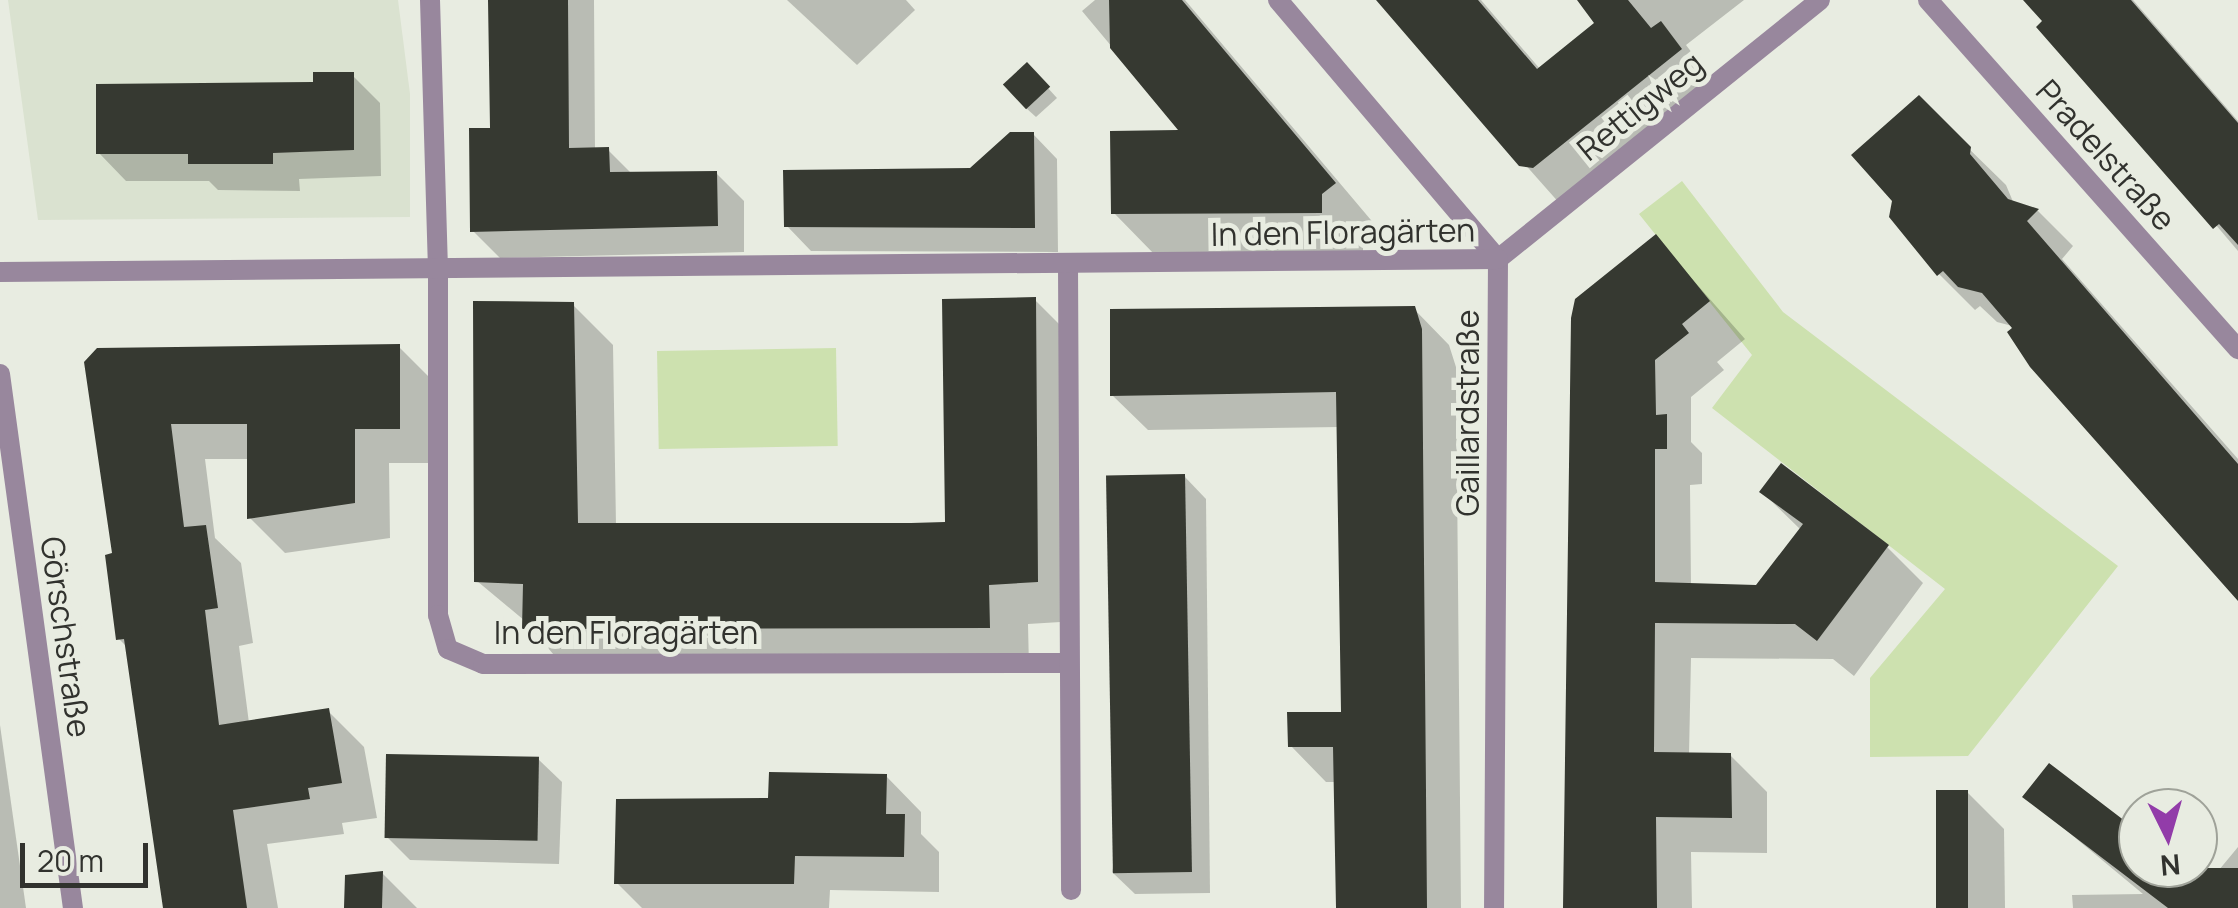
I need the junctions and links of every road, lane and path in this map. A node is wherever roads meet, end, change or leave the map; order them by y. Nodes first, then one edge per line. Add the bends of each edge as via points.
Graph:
1 (430, 0) edge
2 (1278, 0) edge
3 (1820, 0) edge
4 (1928, 0) edge
5 (1498, 259) junction
6 (1068, 265) junction
7 (438, 268) junction
8 (0, 272) edge
9 (2238, 349) edge
10 (0, 374) edge
11 (1068, 663) junction
12 (1071, 890) dead end
13 (73, 908) edge
14 (1494, 908) edge

1 - 7 street, In den Floragärten
2 - 5 street
3 - 5 street, Rettigweg
4 - 9 street, Pradelstraße
5 - 6 street, In den Floragärten
5 - 14 street, Gaillardstraße
6 - 7 street, In den Floragärten
6 - 11 street
7 - 8 street, In den Floragärten
7 - 11 street, In den Floragärten via 438,615 448,649 483,664
10 - 13 street, Görschstraße
11 - 12 street

